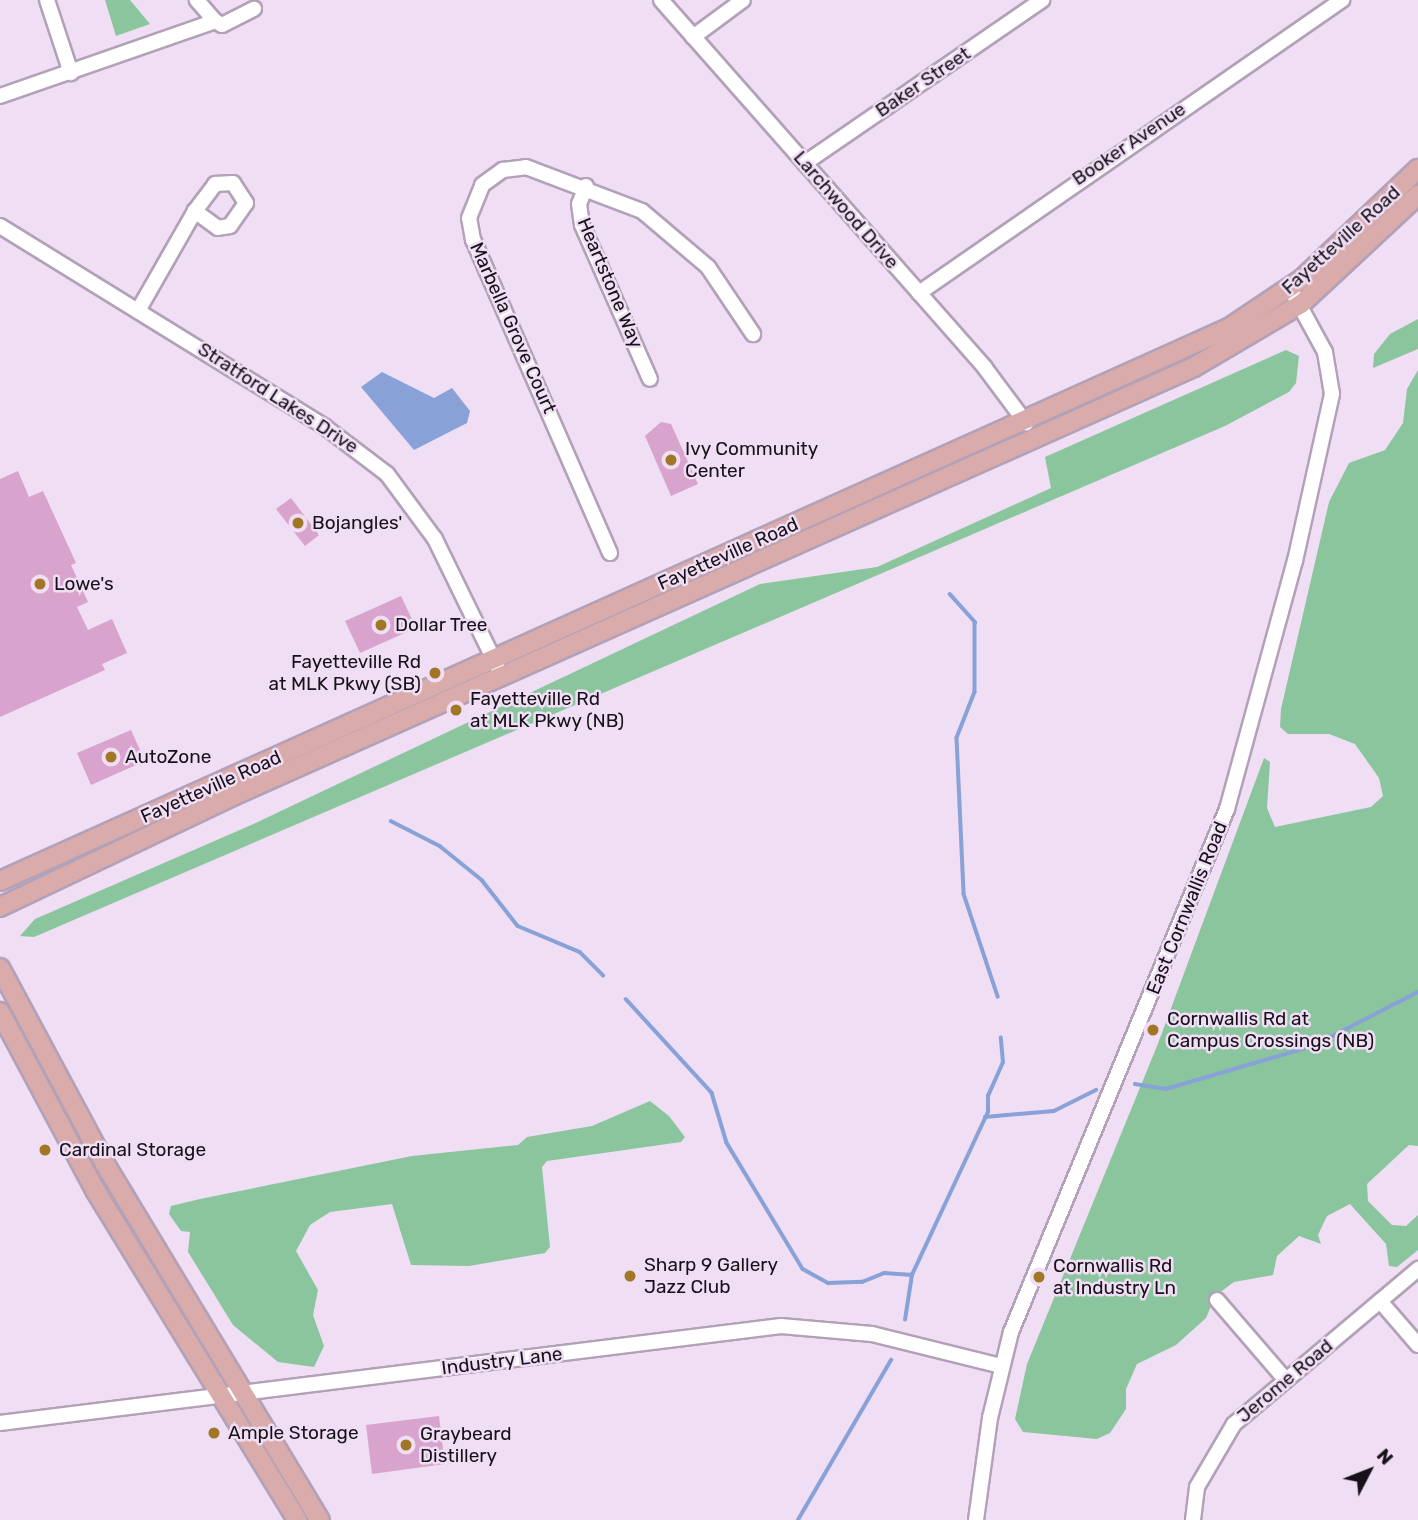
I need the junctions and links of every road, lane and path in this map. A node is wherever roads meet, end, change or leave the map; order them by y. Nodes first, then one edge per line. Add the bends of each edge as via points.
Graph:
1 (47, 0) edge
2 (197, 0) edge
3 (661, 0) edge
4 (743, 0) edge
5 (1042, 0) edge
6 (1342, 0) edge
7 (254, 9) dead end
8 (215, 22) junction
9 (693, 37) junction
10 (71, 73) junction
11 (0, 96) edge
12 (805, 163) junction
13 (1418, 169) edge
14 (586, 186) junction
15 (1418, 195) edge
16 (195, 211) dead end
17 (0, 226) edge
18 (1290, 288) junction
19 (919, 293) junction
20 (1301, 304) junction
21 (139, 309) junction
22 (753, 334) dead end
23 (650, 379) dead end
24 (1026, 423) junction
25 (610, 553) dead end
26 (494, 660) junction
27 (502, 678) junction
28 (0, 881) edge
29 (0, 907) edge
30 (0, 968) edge
31 (0, 1012) edge
32 (1418, 1269) edge
33 (1217, 1300) dead end
34 (1380, 1301) junction
35 (1418, 1345) edge
36 (1001, 1366) junction
37 (1285, 1379) junction
38 (245, 1393) junction
39 (222, 1396) junction
40 (0, 1423) edge
41 (297, 1520) edge
42 (320, 1520) edge
43 (976, 1520) edge
44 (1193, 1520) edge

1 - 10 street
2 - 8 street
3 - 9 street, Larchwood Drive
4 - 9 street
5 - 12 street, Baker Street
6 - 19 street, Booker Avenue
7 - 8 street via 222,25
8 - 10 street
9 - 12 street, Larchwood Drive
10 - 11 street
12 - 19 street, Larchwood Drive
13 - 18 main road, Fayetteville Road
14 - 22 street, Marbella Grove Court via 642,211 677,237 725,288
14 - 23 street, Heartstone Way via 579,204 582,225
14 - 25 street, Marbella Grove Court via 515,166 482,185 469,218 474,240
15 - 20 main road, Fayetteville Road
16 - 21 street
17 - 21 street, Stratford Lakes Drive
18 - 20 street, East Cornwallis Road
18 - 24 main road, Fayetteville Road via 1228,328
19 - 24 street, Larchwood Drive
20 - 27 main road, Fayetteville Road via 1194,367
20 - 36 street, East Cornwallis Road via 1325,352 1331,412 1253,724 1227,809
21 - 26 street, Stratford Lakes Drive via 346,440 387,474 435,539
24 - 26 main road, Fayetteville Road
26 - 27 street, Stratford Lakes Drive
26 - 28 main road, Fayetteville Road
27 - 29 main road, Fayetteville Road via 186,817
30 - 38 main road via 106,1164
31 - 39 main road via 95,1190
32 - 34 street, Jerome Road
33 - 37 street
34 - 35 street
34 - 37 street, Jerome Road
36 - 38 street, Industry Lane via 872,1334 800,1325
36 - 43 street, East Cornwallis Road
37 - 44 street, Jerome Road via 1217,1445 1198,1487
38 - 39 street, Industry Lane
38 - 42 main road
39 - 40 street, Industry Lane
39 - 41 main road

